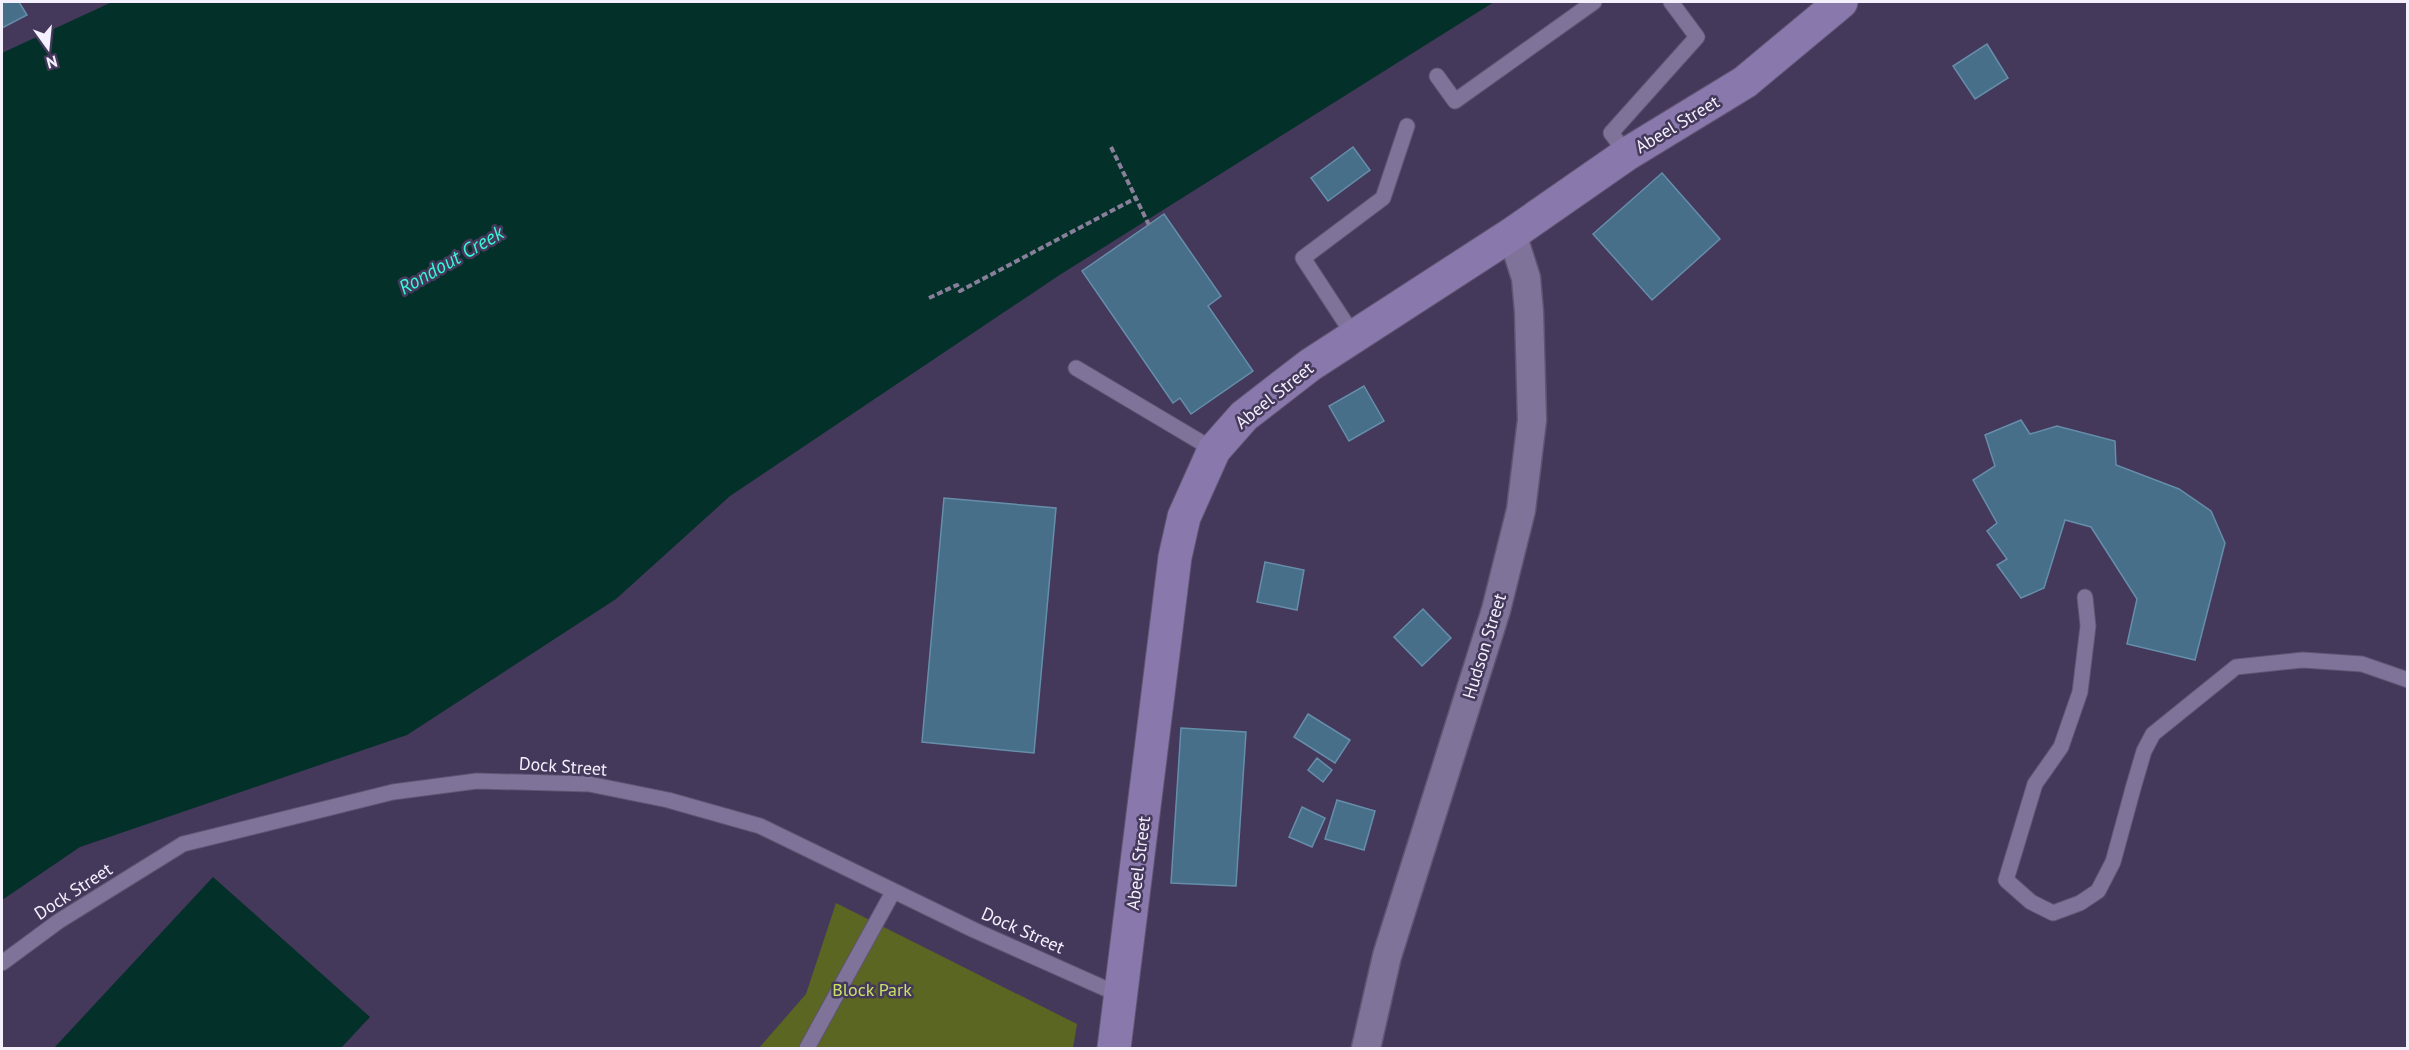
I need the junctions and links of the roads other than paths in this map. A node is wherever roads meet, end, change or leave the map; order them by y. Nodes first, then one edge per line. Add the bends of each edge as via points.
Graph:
1 (1594, 2) edge
2 (1671, 2) edge
3 (1841, 2) edge
4 (1437, 76) dead end
5 (1407, 126) dead end
6 (1627, 154) junction
7 (1512, 234) junction
8 (1354, 336) junction
9 (1076, 368) dead end
10 (1214, 450) junction
11 (2085, 597) dead end
12 (2408, 680) edge
13 (893, 892) junction
14 (2, 963) edge
15 (1122, 996) junction
16 (807, 1048) edge
17 (1114, 1048) edge
18 (1365, 1048) edge

1 - 4 lane via 1455,101
2 - 6 lane via 1697,38 1611,133
3 - 6 street, Abeel Street via 1745,82
5 - 8 lane via 1383,198 1303,258
6 - 7 street, Abeel Street
7 - 8 street, Abeel Street
7 - 18 street, Hudson Street via 1526,278 1529,312 1532,420 1521,510 1496,610 1387,956
8 - 10 street, Abeel Street via 1244,416
9 - 10 lane
10 - 15 street, Abeel Street via 1184,517 1175,557
11 - 12 lane via 2088,626 2080,692 2061,747 2035,784 2006,880 2031,902 2053,913 2098,891 2113,862 2139,768 2153,734 2236,667 2302,660 2362,664
13 - 14 lane, Dock Street via 759,826 668,800 589,784 477,781 393,792 183,844 58,921
13 - 15 lane, Dock Street
13 - 16 lane
15 - 17 street, Abeel Street

